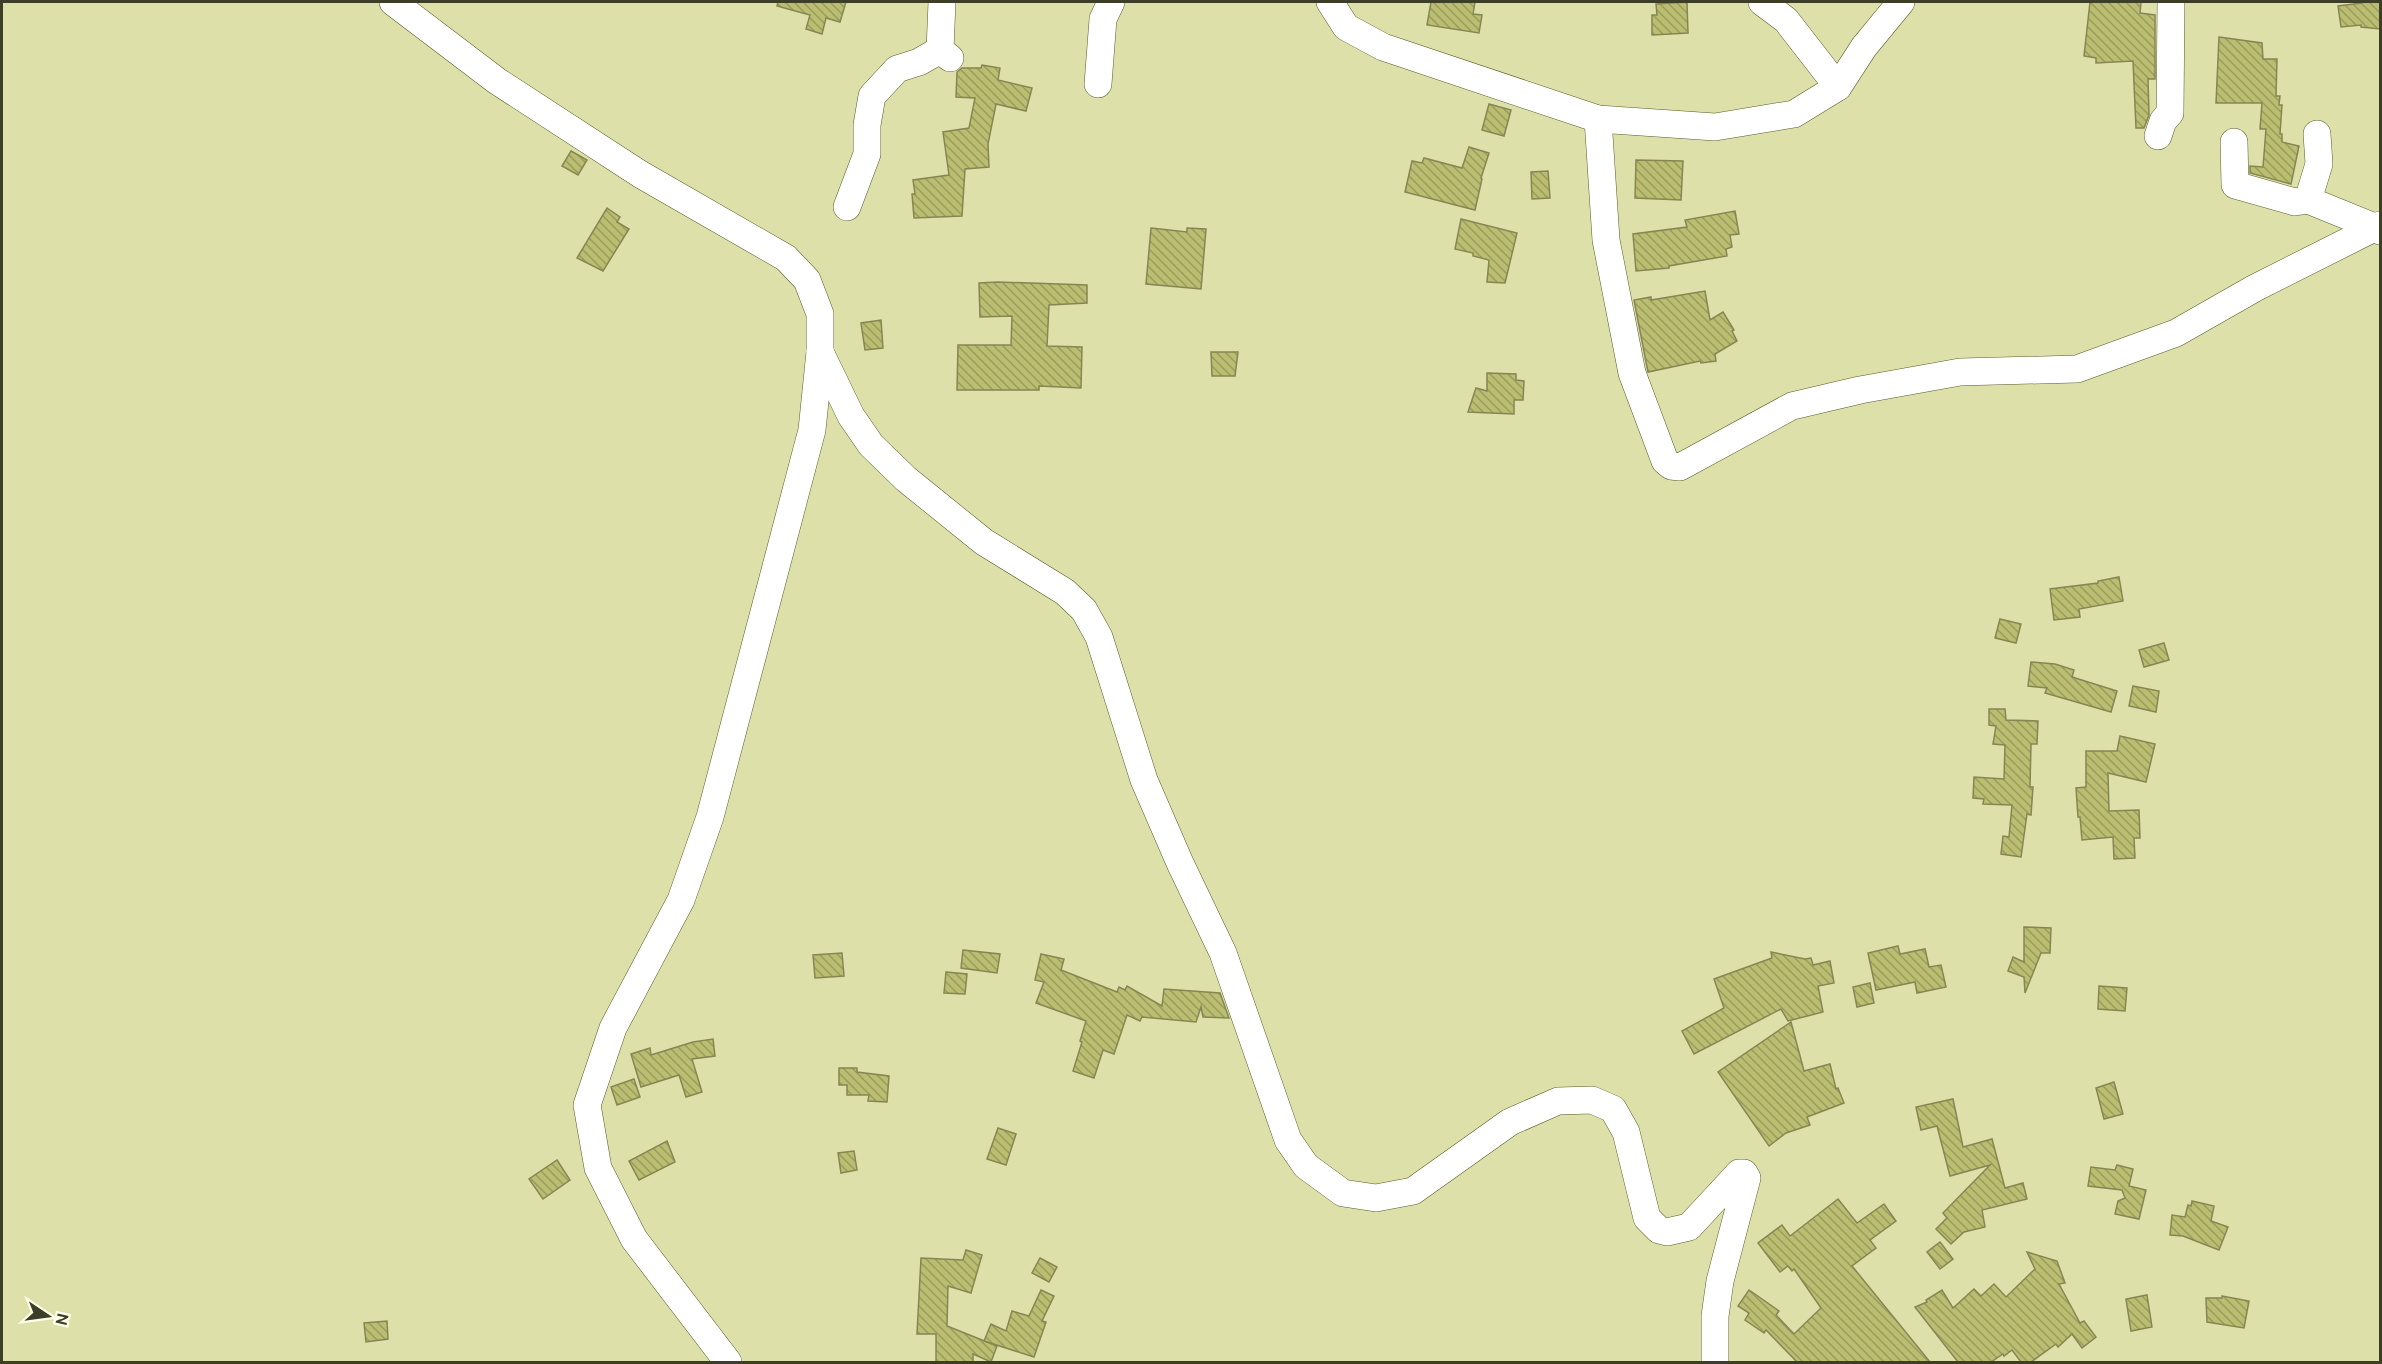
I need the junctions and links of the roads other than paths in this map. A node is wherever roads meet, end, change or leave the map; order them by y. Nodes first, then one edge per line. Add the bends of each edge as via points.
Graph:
1 (393, 2) edge
2 (942, 2) edge
3 (1111, 2) edge
4 (1330, 2) edge
5 (1762, 2) edge
6 (1901, 2) edge
7 (2171, 2) edge
8 (1098, 84) dead end
9 (1838, 87) junction
10 (1598, 119) junction
11 (2317, 134) dead end
12 (2158, 136) dead end
13 (2234, 142) dead end
14 (2308, 200) junction
15 (847, 207) dead end
16 (2379, 228) edge
17 (820, 352) junction
18 (728, 1362) edge
19 (1714, 1362) edge

1 - 17 street via 516,93 640,174 786,258 807,280 820,314
2 - 15 street via 945,54 897,69 872,96 867,154
3 - 8 street via 1104,19
4 - 10 street via 1346,27 1383,47
5 - 9 street via 1786,20
6 - 9 street via 1863,47
7 - 12 street via 2170,113
9 - 10 street via 1794,114 1715,128
10 - 16 street via 1606,240 1632,373 1665,461 1671,466 1680,467 1792,406 1960,372 2077,369 2176,333 2254,288
11 - 14 street via 2319,164
13 - 14 street via 2235,185 2295,202
14 - 16 street
17 - 18 street via 812,430 710,817 681,900 613,1028 588,1105 598,1168 634,1239
17 - 19 street via 851,416 878,452 984,542 1065,592 1084,610 1099,637 1144,780 1223,952 1288,1140 1306,1166 1343,1193 1376,1198 1413,1191 1510,1122 1558,1101 1592,1100 1613,1109 1626,1132 1647,1218 1659,1230 1689,1227 1739,1173 1747,1178 1720,1281

